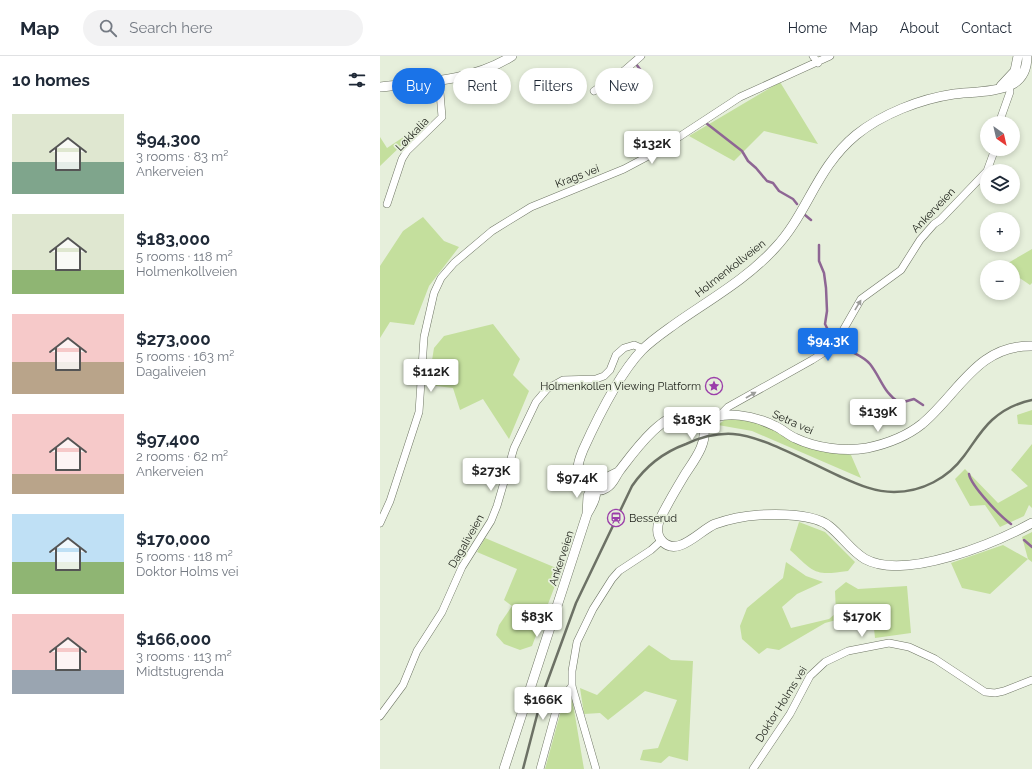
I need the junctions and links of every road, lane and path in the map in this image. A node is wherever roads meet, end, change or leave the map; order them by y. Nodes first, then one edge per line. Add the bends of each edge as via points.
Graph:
1 (512, 56) edge
2 (641, 56) edge
3 (813, 56) edge
4 (830, 56) edge
5 (1024, 59) edge
6 (818, 63) junction
7 (445, 79) edge
8 (1009, 83) junction
9 (392, 86) edge
10 (380, 87) edge
11 (594, 91) dead end
12 (441, 104) edge
13 (1001, 116) edge
14 (980, 178) edge
15 (388, 204) dead end
16 (1032, 346) edge
17 (643, 349) junction
18 (719, 416) junction
19 (702, 422) junction
20 (594, 487) junction
21 (380, 523) edge
22 (1032, 524) edge
23 (662, 540) junction
24 (1032, 680) edge
25 (572, 686) junction
26 (380, 716) edge
27 (504, 769) edge
28 (540, 769) edge
29 (596, 769) edge
30 (753, 769) edge

1 - 7 main road via 486,70
2 - 11 street
3 - 6 street
4 - 6 street, Krags vei
5 - 8 main road
6 - 21 street, Krags vei via 740,98 630,166 531,207 492,231 462,255 441,278 434,293 424,337 418,417
8 - 13 street via 1010,92
8 - 17 main road, Holmenkollveien via 998,88 936,98 885,117 862,130 830,162 791,227 771,253
9 - 10 main road
12 - 15 street, Løkkalia via 442,117 402,159
18 -> 14 street, Ankerveien via 728,407 834,346 861,299 901,270 920,240
16 - 18 main road, Setra vei via 1019,345 993,354 978,364 922,424 892,440 867,448 837,449 818,445 796,439 775,426 752,418 736,415
17 - 20 main road, Holmenkollveien via 622,377 584,449 578,468 584,480
17 - 26 street, Dagaliveien via 634,345 624,348 616,355 610,370 604,376 558,382 536,402 514,448 491,520 462,567 442,612 418,651 403,685
18 - 19 main road, Setra vei
19 - 20 main road via 688,413 672,417 641,444 618,472
19 - 23 main road via 702,444 659,521 657,530
20 - 27 main road, Ankerveien via 586,504 587,514
22 - 23 main road via 989,544 957,555 899,565 867,560 829,526 808,518 759,515 741,517 714,525 680,545 672,546
23 - 25 street via 619,571 601,594 577,642
24 - 30 street, Doktor Holms vei via 1009,690 985,692 935,659 909,647 889,644 848,651 825,662 810,676 790,714
25 - 28 street via 557,707
25 - 29 street

